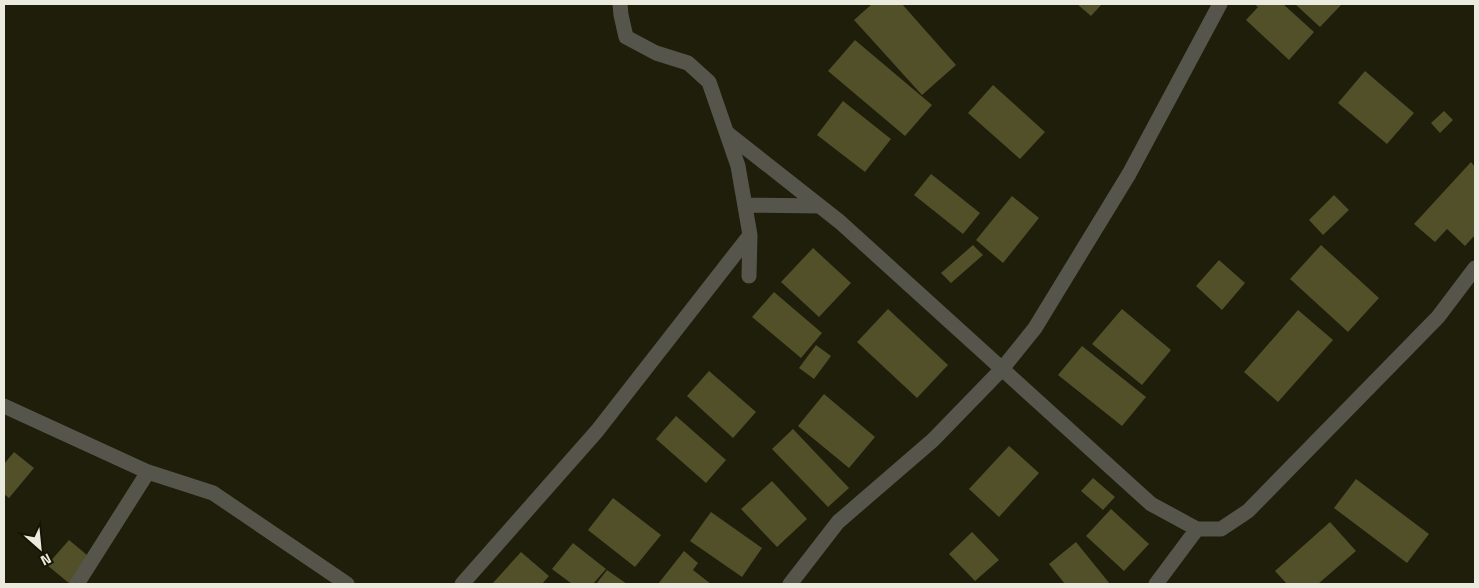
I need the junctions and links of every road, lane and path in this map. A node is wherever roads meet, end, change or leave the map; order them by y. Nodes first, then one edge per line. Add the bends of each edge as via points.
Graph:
1 (620, 4) edge
2 (1220, 4) edge
3 (727, 133) junction
4 (745, 205) junction
5 (820, 206) junction
6 (750, 235) junction
7 (1475, 268) edge
8 (749, 276) dead end
9 (1002, 369) junction
10 (4, 406) edge
11 (148, 472) junction
12 (1197, 529) junction
13 (77, 584) edge
14 (347, 584) edge
15 (462, 584) edge
16 (790, 584) edge
17 (1156, 584) edge

1 - 3 street via 626,37 656,53 688,63 709,82
2 - 9 street via 1129,174 1035,328
3 - 4 street via 738,166
3 - 5 street
4 - 5 street
4 - 6 street
5 - 9 street
6 - 8 street
6 - 15 street via 597,431
7 - 12 street via 1438,317 1248,511 1221,529
9 - 12 street via 1151,504
9 - 16 street via 933,440 838,522
10 - 11 street
11 - 13 street
11 - 14 street via 213,493
12 - 17 street

